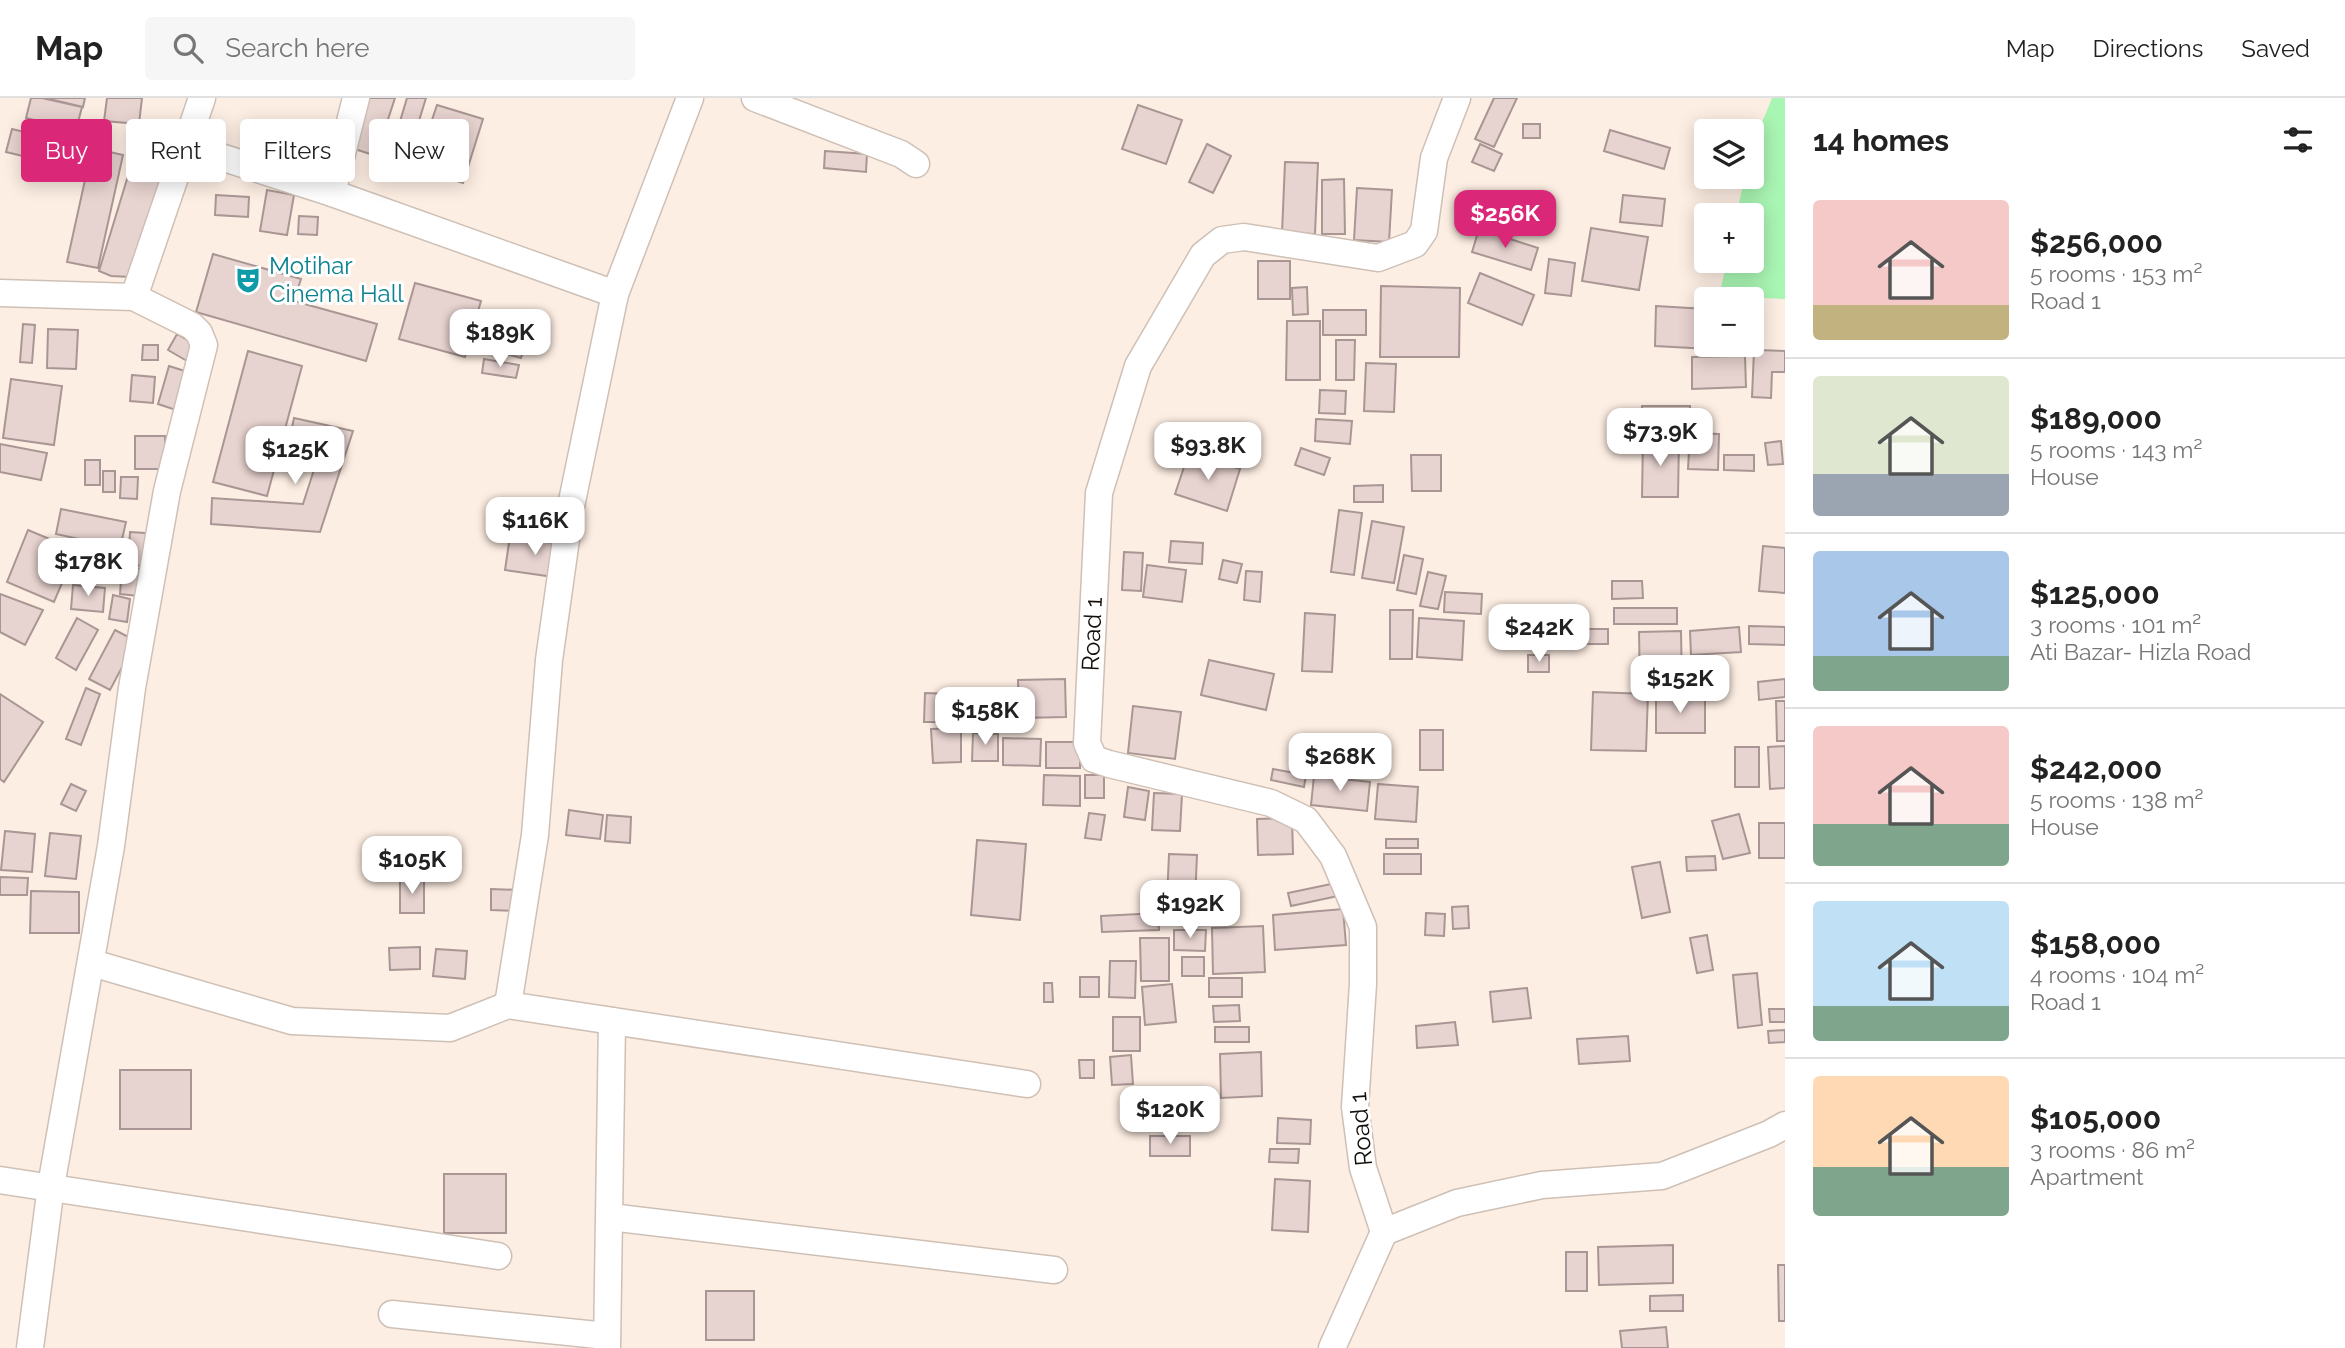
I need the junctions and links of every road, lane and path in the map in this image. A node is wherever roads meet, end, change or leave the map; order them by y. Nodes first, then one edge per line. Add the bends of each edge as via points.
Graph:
1 (202, 98) edge
2 (356, 98) edge
3 (690, 98) edge
4 (755, 98) edge
5 (1457, 98) edge
6 (195, 119) edge
7 (226, 159) edge
8 (916, 164) dead end
9 (174, 182) edge
10 (332, 193) junction
11 (0, 293) edge
12 (615, 294) junction
13 (134, 297) junction
14 (92, 963) junction
15 (509, 1005) junction
16 (612, 1021) junction
17 (1027, 1084) dead end
18 (1785, 1125) edge
19 (0, 1180) edge
20 (51, 1186) junction
21 (610, 1217) junction
22 (1384, 1232) junction
23 (498, 1256) dead end
24 (1054, 1270) dead end
25 (392, 1314) dead end
26 (607, 1342) edge
27 (30, 1348) edge
28 (1332, 1348) edge

1 - 6 street
2 - 10 street
3 - 12 street
4 - 8 street via 901,154
5 - 22 street, Road 1 via 1434,158 1424,230 1415,244 1378,258 1244,237 1222,240 1203,255 1138,366 1099,493 1087,743 1094,759 1109,764 1271,803 1306,820 1333,856 1363,927 1355,1107 1363,1168
7 - 10 street
9 - 13 street
10 - 12 street
11 - 13 street
12 - 15 street via 569,511 535,835
13 - 14 street via 191,326 204,345 167,491 132,688
14 - 15 street via 292,1021 450,1028
14 - 20 street
15 - 16 street
16 - 17 street
16 - 21 street
18 - 22 street via 1662,1176 1542,1185 1457,1203
19 - 20 street
20 - 23 street
20 - 27 street
21 - 24 street
21 - 26 street
22 - 28 street
25 - 26 street

